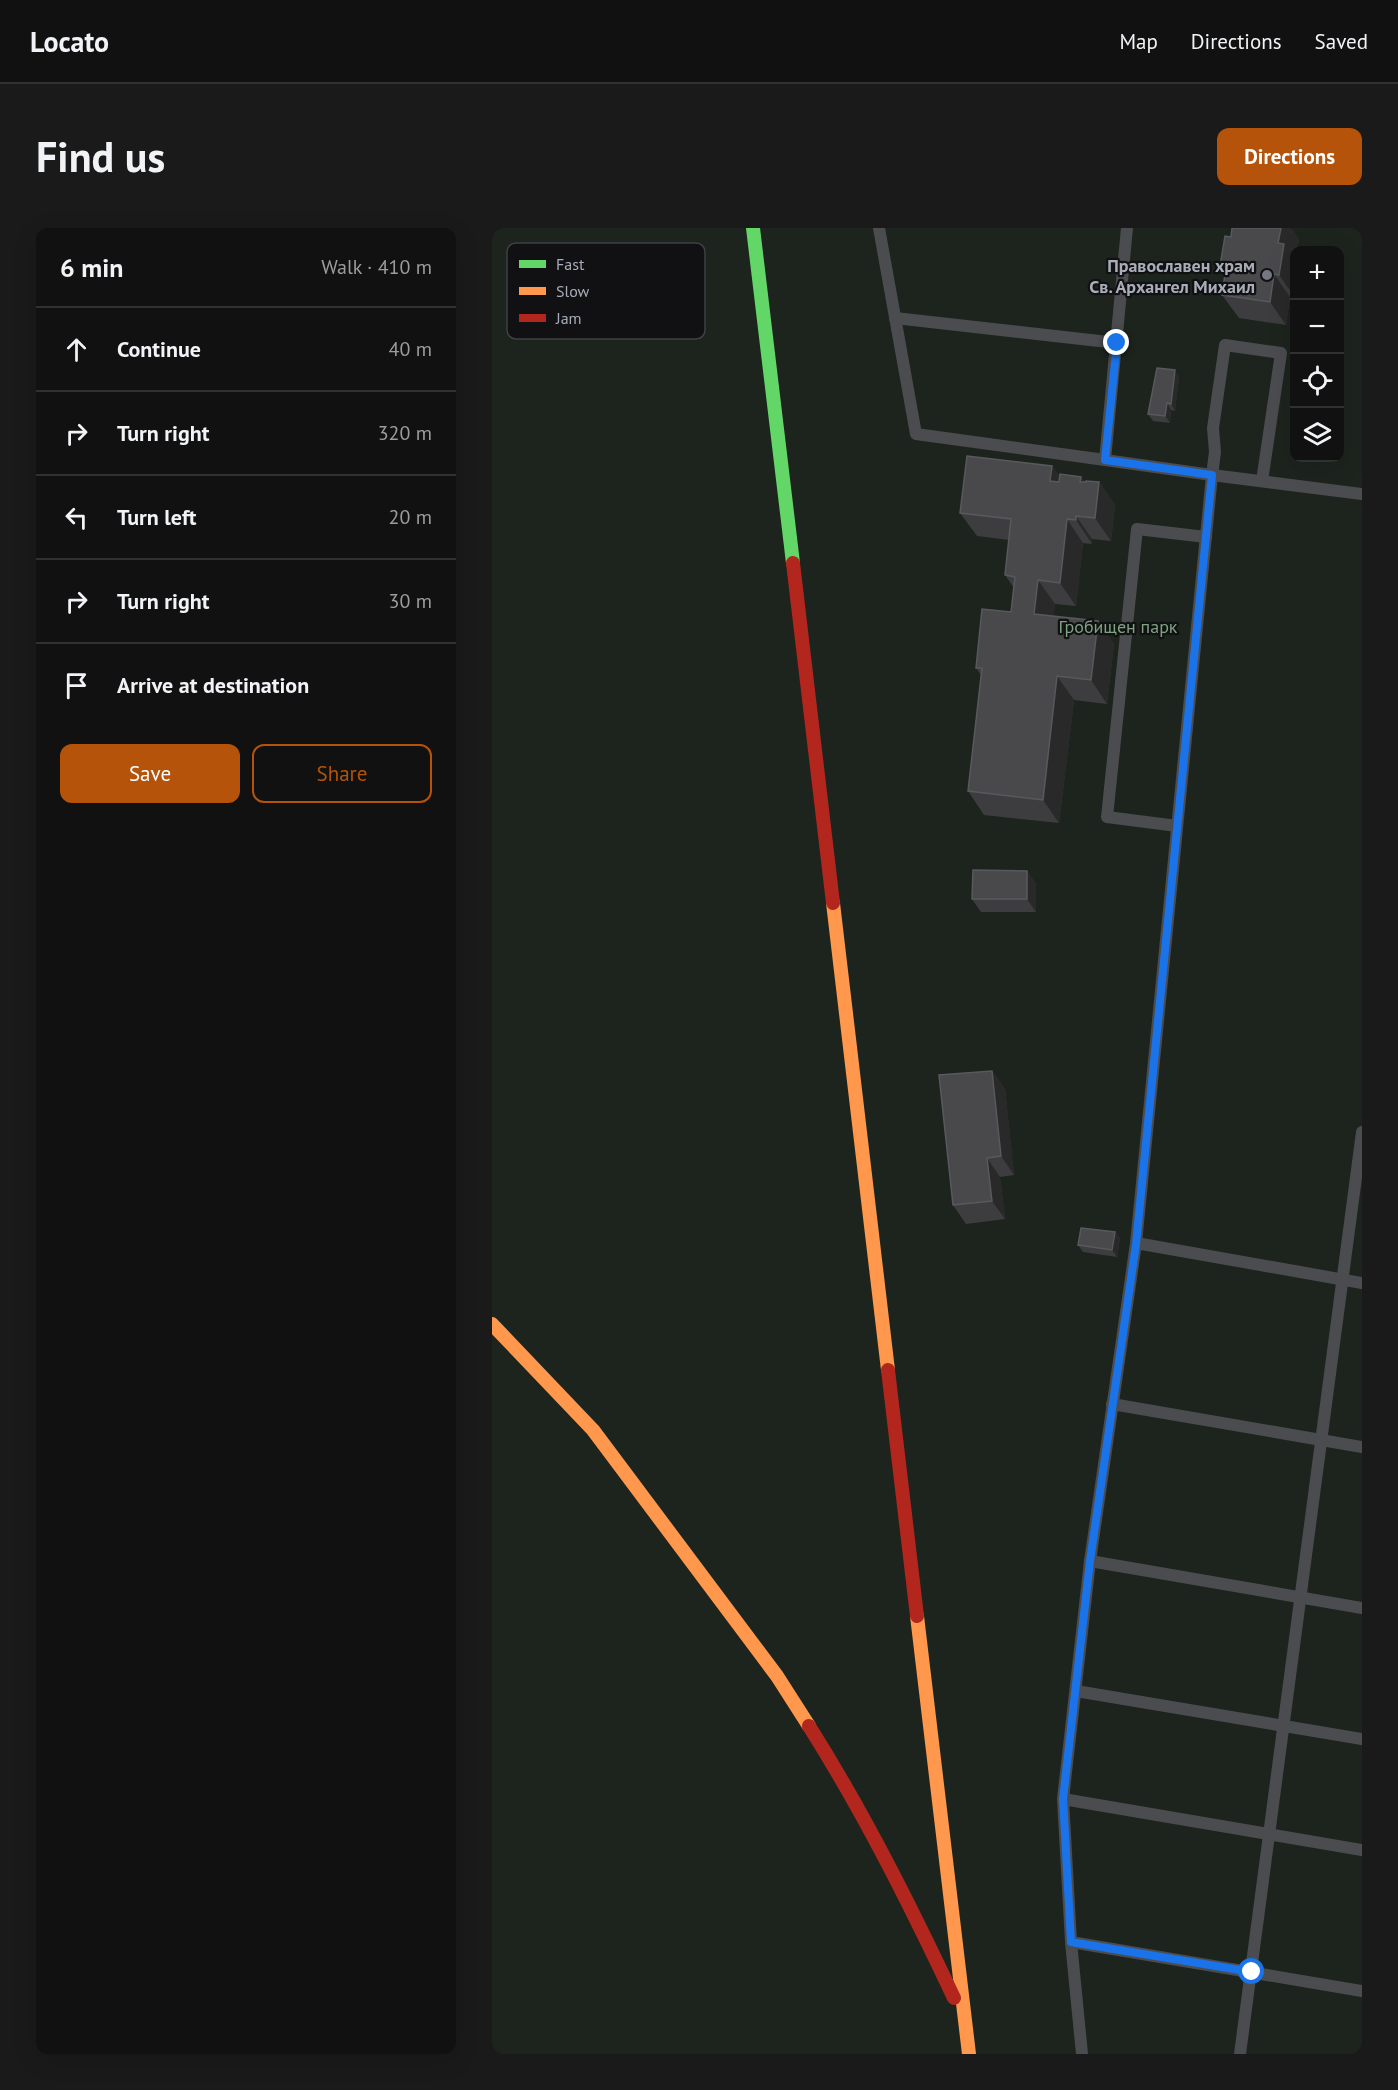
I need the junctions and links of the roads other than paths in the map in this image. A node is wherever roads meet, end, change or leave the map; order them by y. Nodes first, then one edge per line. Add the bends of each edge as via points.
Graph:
1 (753, 228) edge
2 (879, 228) edge
3 (1127, 228) edge
4 (895, 318) junction
5 (1117, 343) junction
6 (1105, 460) junction
7 (1212, 475) junction
8 (1262, 482) junction
9 (1362, 494) edge
10 (1206, 537) junction
11 (1177, 826) junction
12 (1362, 1132) edge
13 (1136, 1244) junction
14 (1342, 1280) junction
15 (1362, 1283) edge
16 (492, 1324) edge
17 (1112, 1404) junction
18 (1321, 1440) junction
19 (1362, 1447) edge
20 (1090, 1561) junction
21 (1300, 1598) junction
22 (1362, 1608) edge
23 (1076, 1691) junction
24 (1284, 1725) junction
25 (1362, 1739) edge
26 (1063, 1799) junction
27 (1270, 1834) junction
28 (1362, 1850) edge
29 (1071, 1942) junction
30 (1252, 1972) junction
31 (1362, 1991) edge
32 (965, 2021) junction
33 (969, 2054) edge
34 (1082, 2054) edge
35 (1240, 2054) edge

1 - 32 street
2 - 4 lane
3 - 5 lane
4 - 5 lane
4 - 6 lane via 916,434
5 - 6 lane
6 - 7 lane
7 - 8 lane
7 - 8 lane via 1213,428 1226,345 1281,353
7 - 10 lane
8 - 9 lane
10 - 11 lane
10 - 11 lane via 1137,529 1107,817
11 - 13 lane
12 - 14 lane
13 - 14 lane
13 - 17 lane
14 - 15 lane
14 - 18 lane
16 - 32 street via 593,1430 777,1676 838,1772 905,1895
17 - 18 lane
17 - 20 lane
18 - 19 lane
18 - 21 lane
20 - 21 lane
20 - 23 lane
21 - 22 lane
21 - 24 lane
23 - 24 lane
23 - 26 lane
24 - 25 lane
24 - 27 lane
26 - 27 lane
26 - 29 lane
27 - 28 lane
27 - 30 lane
29 - 30 lane
29 - 34 lane
30 - 31 lane
30 - 35 lane
32 - 33 street

